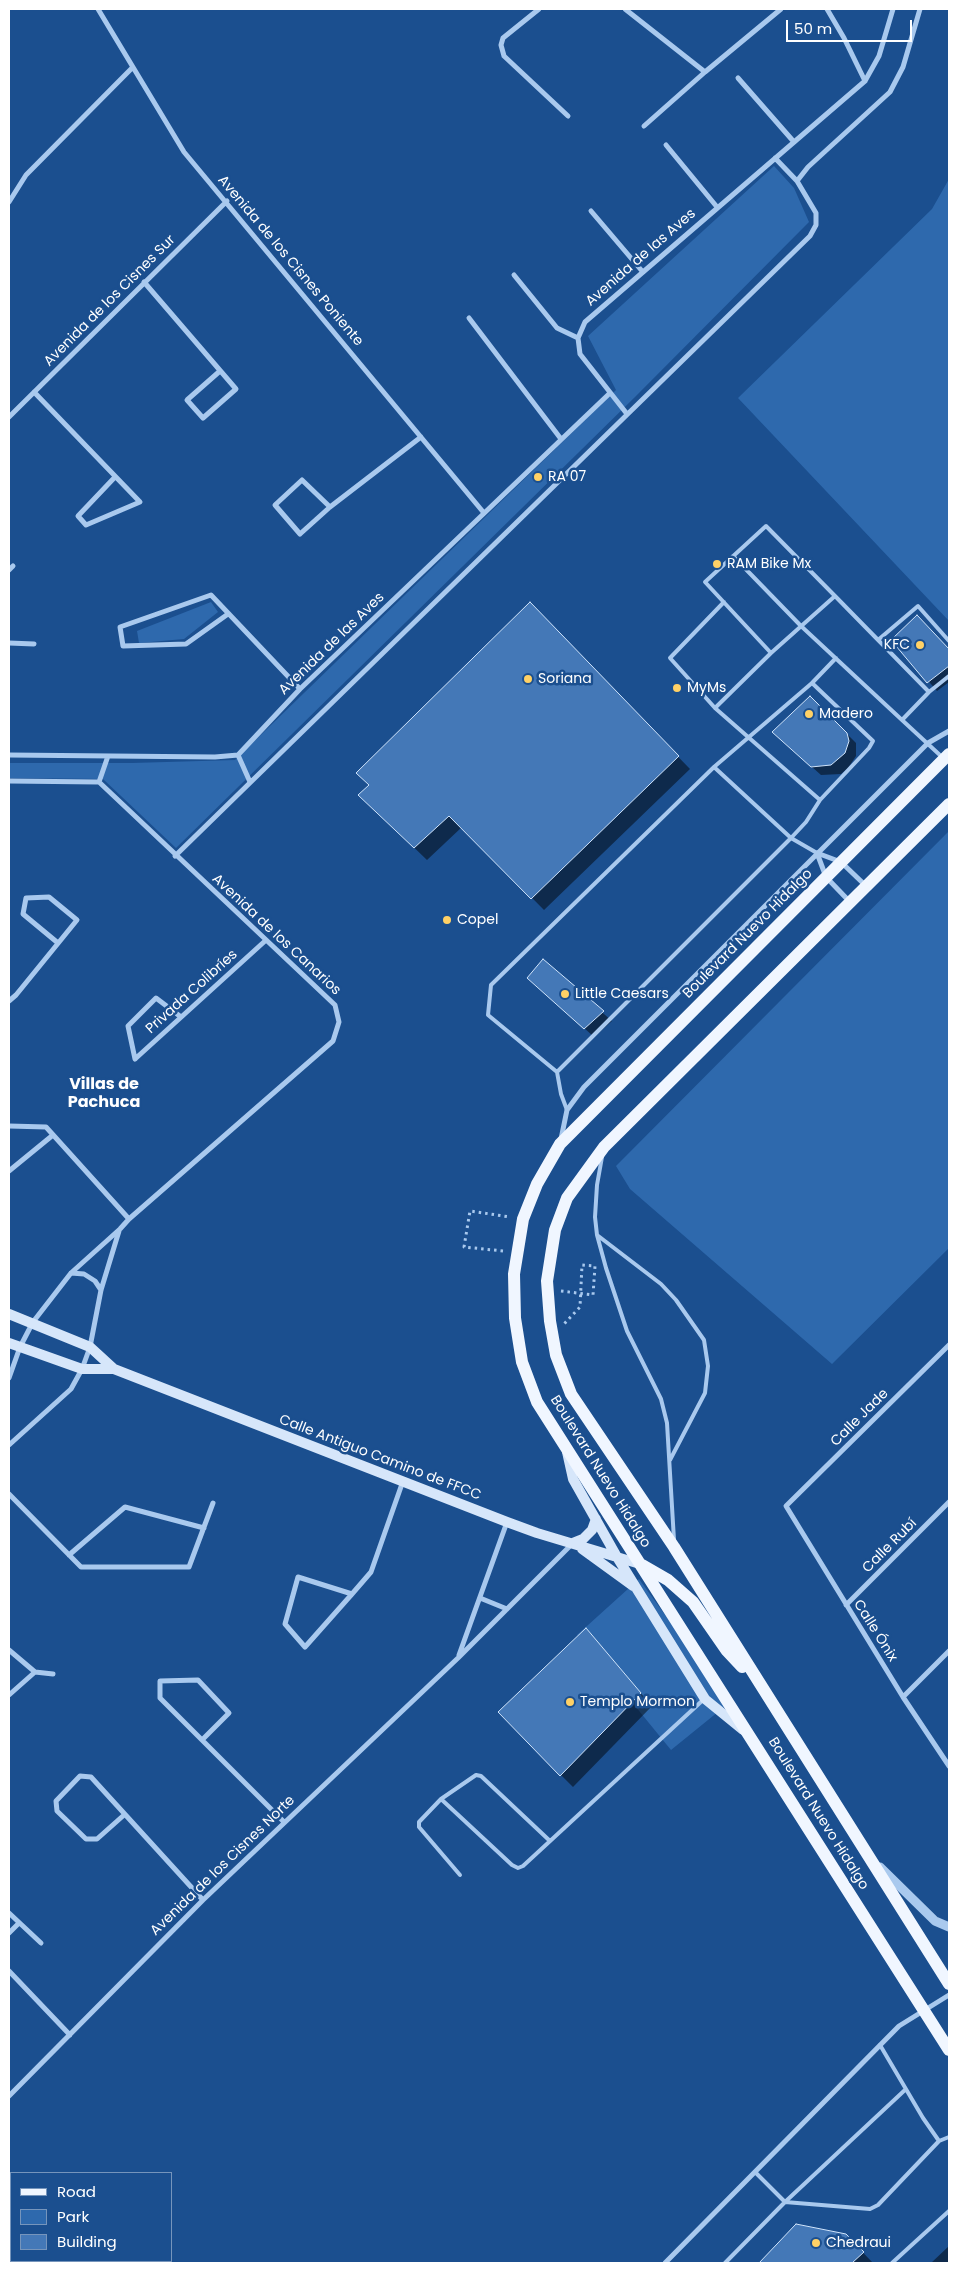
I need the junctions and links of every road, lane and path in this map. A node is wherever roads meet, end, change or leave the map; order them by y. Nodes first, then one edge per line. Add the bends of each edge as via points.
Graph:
1 (98, 9) edge
2 (539, 9) edge
3 (625, 9) edge
4 (781, 9) edge
5 (827, 9) edge
6 (893, 9) edge
7 (920, 9) edge
8 (133, 67) junction
9 (704, 72) junction
10 (738, 78) dead end
11 (865, 81) junction
12 (568, 116) dead end
13 (644, 126) dead end
14 (794, 142) junction
15 (666, 145) dead end
16 (775, 158) junction
17 (797, 181) junction
18 (227, 201) junction
19 (9, 202) edge
20 (717, 207) junction
21 (591, 211) dead end
22 (642, 271) junction
23 (514, 275) dead end
24 (144, 282) junction
25 (469, 318) dead end
26 (578, 338) junction
27 (220, 371) junction
28 (34, 392) junction
29 (610, 393) junction
30 (627, 414) junction
31 (9, 417) edge
32 (421, 437) junction
33 (561, 439) junction
34 (115, 477) junction
35 (330, 507) junction
36 (484, 513) junction
37 (733, 556) junction
38 (835, 596) junction
39 (724, 602) junction
40 (228, 614) junction
41 (801, 626) junction
42 (878, 640) junction
43 (949, 641) edge
44 (9, 643) edge
45 (34, 644) dead end
46 (772, 653) junction
47 (836, 658) junction
48 (949, 676) edge
49 (812, 682) junction
50 (300, 690) junction
51 (929, 692) junction
52 (715, 708) junction
53 (902, 720) junction
54 (949, 731) edge
55 (748, 736) junction
56 (928, 743) junction
57 (9, 755) edge
58 (238, 755) junction
59 (108, 756) junction
60 (947, 757) edge
61 (714, 767) junction
62 (9, 781) edge
63 (99, 782) junction
64 (250, 782) junction
65 (820, 800) junction
66 (949, 804) edge
67 (791, 838) junction
68 (818, 853) junction
69 (175, 856) junction
70 (841, 862) junction
71 (826, 877) junction
72 (866, 887) junction
73 (850, 902) junction
74 (265, 941) junction
75 (58, 943) junction
76 (9, 1001) edge
77 (181, 1017) junction
78 (557, 1072) junction
79 (567, 1110) junction
80 (9, 1126) edge
81 (53, 1135) junction
82 (560, 1144) junction
83 (604, 1147) junction
84 (9, 1171) edge
85 (129, 1218) junction
86 (523, 1219) junction
87 (120, 1229) junction
88 (597, 1235) junction
89 (464, 1247) dead end
90 (71, 1272) junction
91 (101, 1290) junction
92 (593, 1295) dead end
93 (580, 1307) dead end
94 (9, 1314) edge
95 (32, 1322) junction
96 (9, 1343) edge
97 (949, 1345) edge
98 (90, 1346) junction
99 (20, 1347) junction
100 (82, 1368) junction
101 (114, 1369) junction
102 (9, 1378) edge
103 (10, 1443) edge
104 (566, 1449) junction
105 (669, 1462) junction
106 (403, 1481) junction
107 (9, 1494) edge
108 (949, 1502) edge
109 (213, 1504) dead end
110 (786, 1506) joint
111 (596, 1519) junction
112 (507, 1522) junction
113 (204, 1528) junction
114 (573, 1543) junction
115 (674, 1547) junction
116 (69, 1555) junction
117 (617, 1557) junction
118 (640, 1564) junction
119 (638, 1590) junction
120 (352, 1594) junction
121 (480, 1598) junction
122 (846, 1605) junction
123 (507, 1609) junction
124 (9, 1650) edge
125 (949, 1651) edge
126 (458, 1658) junction
127 (35, 1672) junction
128 (53, 1674) dead end
129 (760, 1685) junction
130 (9, 1695) edge
131 (903, 1697) junction
132 (705, 1699) junction
133 (751, 1736) junction
134 (203, 1739) junction
135 (949, 1766) edge
136 (441, 1799) junction
137 (124, 1815) junction
138 (284, 1822) junction
139 (550, 1841) junction
140 (865, 1853) junction
141 (460, 1875) dead end
142 (203, 1900) junction
143 (9, 1913) edge
144 (19, 1923) junction
145 (949, 1927) edge
146 (9, 1934) edge
147 (41, 1943) dead end
148 (9, 1971) edge
149 (949, 1984) edge
150 (949, 1995) edge
151 (924, 2011) junction
152 (70, 2035) junction
153 (880, 2045) junction
154 (949, 2050) edge
155 (906, 2089) junction
156 (9, 2096) edge
157 (949, 2137) edge
158 (939, 2141) junction
159 (755, 2172) junction
160 (784, 2202) junction
161 (949, 2211) edge
162 (665, 2263) edge
163 (725, 2263) edge
164 (892, 2263) edge

1 - 8 street, Avenida de los Cisnes Poniente
2 - 12 street via 503,38 501,45 504,56
3 - 9 street
4 - 9 street
5 - 11 street
6 - 11 street, Avenida de las Aves via 879,56
7 - 17 street via 903,67 890,92 808,167
8 - 18 street, Avenida de los Cisnes Poniente via 184,152
8 - 19 street via 26,175
9 - 13 street
10 - 14 street
11 - 14 street, Avenida de las Aves
14 - 16 street, Avenida de las Aves
15 - 20 street
16 - 17 street
16 - 20 street, Avenida de las Aves
17 - 30 street via 816,213 816,224 810,236
18 - 24 street, Avenida de los Cisnes Sur
18 - 32 street, Avenida de los Cisnes Poniente
20 - 22 street, Avenida de las Aves
21 - 22 street
22 - 26 street, Avenida de las Aves via 585,322
23 - 26 street via 557,328
24 - 27 street
24 - 28 street, Avenida de los Cisnes Sur
25 - 33 street
26 - 29 street via 580,354
27 - 27 street via 187,400 203,418 236,389
28 - 31 street, Avenida de los Cisnes Sur
28 - 34 street
29 - 30 street
29 - 33 street, Avenida de las Aves
30 - 64 street
32 - 35 street
32 - 36 street, Avenida de los Cisnes Poniente
33 - 36 street, Avenida de las Aves
34 - 34 street via 140,502 86,525 78,516
35 - 35 street via 300,534 275,505 302,480
36 - 50 street, Avenida de las Aves
37 - 38 lane via 766,526
37 - 39 lane via 705,582
37 - 41 lane
38 - 41 lane
38 - 42 lane
39 - 46 lane
39 - 52 lane via 670,658
40 - 40 street via 211,595 120,627 123,646 186,644
40 - 50 street
41 - 46 lane
41 - 47 lane
42 - 43 lane via 918,606
42 - 51 lane
44 - 45 street
46 - 52 lane
47 - 49 lane
47 - 53 lane
48 - 51 lane
49 - 55 lane
49 - 65 lane via 873,741
50 - 58 street, Avenida de las Aves
51 - 53 lane
52 - 55 lane
53 - 56 lane
54 - 56 street
55 - 61 lane
55 - 65 lane
56 - 60 lane
56 - 68 street
57 - 59 street
58 - 59 street
58 - 64 street
59 - 63 street
60 - 70 main road, Boulevard Nuevo Hidalgo
61 - 67 lane
61 - 78 lane via 492,985 488,1015
62 - 63 street
63 - 69 street, Avenida de los Canarios
64 - 69 street
65 - 67 lane
66 - 72 main road, Boulevard Nuevo Hidalgo
67 - 68 lane
67 - 78 lane
68 - 70 street
68 - 71 street
68 - 79 street via 584,1087
69 - 74 street, Avenida de los Canarios
70 - 71 main road, Boulevard Nuevo Hidalgo
70 - 72 street
71 - 73 street
71 - 82 main road, Boulevard Nuevo Hidalgo
72 - 73 main road, Boulevard Nuevo Hidalgo
73 - 83 main road, Boulevard Nuevo Hidalgo
74 - 77 street, Privada Colibríes
74 - 85 street, Avenida de los Canarios via 335,1005 339,1022 333,1041
75 - 75 street via 78,920 49,897 26,898 23,914
75 - 76 street
77 - 77 street, Privada Colibríes via 156,998 128,1026 135,1059
78 - 79 lane
79 - 82 street
80 - 81 street via 46,1127
81 - 84 street
81 - 85 street
82 - 86 main road, Boulevard Nuevo Hidalgo via 537,1184
83 - 88 lane via 597,1185
83 - 115 main road, Boulevard Nuevo Hidalgo via 567,1198 555,1230 547,1281 550,1321 556,1355 571,1394
85 - 87 street, Avenida de los Canarios
86 - 89 path via 470,1211
86 - 104 main road, Boulevard Nuevo Hidalgo via 514,1274 515,1318 522,1362 537,1402
87 - 90 street, Avenida de los Canarios
87 - 91 street, Avenida de los Canarios
88 - 105 lane via 627,1331 662,1399
88 - 105 lane via 661,1284 704,1340 708,1366 705,1393
90 - 91 street via 84,1274
90 - 95 street, Avenida de los Canarios
91 - 98 street, Avenida de los Canarios
92 - 93 path via 595,1266 582,1266
94 - 95 main road, Calle Antiguo Camino de FFCC
95 - 98 main road, Calle Antiguo Camino de FFCC
95 - 99 street, Avenida de los Canarios
96 - 99 main road, Calle Antiguo Camino de FFCC
97 - 110 street, Calle Jade
98 - 100 street, Avenida de los Canarios
98 - 101 main road, Calle Antiguo Camino de FFCC
99 - 100 main road, Calle Antiguo Camino de FFCC
99 - 102 street, Avenida de los Canarios
100 - 101 main road, Calle Antiguo Camino de FFCC
100 - 103 street, Avenida de los Canarios via 71,1390
101 - 106 main road, Calle Antiguo Camino de FFCC
104 - 111 main road via 573,1479
104 - 118 main road, Boulevard Nuevo Hidalgo
105 - 115 lane
106 - 112 main road, Calle Antiguo Camino de FFCC
106 - 120 street via 371,1572
107 - 116 street
108 - 122 street, Calle Rubí
109 - 113 street
110 - 122 street, Calle Ónix
111 - 114 main road via 592,1530
111 - 117 main road
112 - 114 main road, Calle Antiguo Camino de FFCC
112 - 121 street, Avenida de los Cisnes Norte
113 - 116 street via 125,1507
113 - 116 street via 189,1566 81,1567
114 - 117 main road, Calle Antiguo Camino de FFCC
114 - 119 main road
114 - 123 street, Avenida de los Cisnes Norte
115 - 129 main road, Boulevard Nuevo Hidalgo
117 - 118 main road, Calle Antiguo Camino de FFCC
117 - 119 main road
118 - 129 main road via 668,1580 693,1602 727,1651
118 - 133 main road, Boulevard Nuevo Hidalgo
119 - 132 main road
120 - 120 street via 305,1647 285,1624 298,1577
121 - 123 street
121 - 126 street, Avenida de los Cisnes Norte
122 - 131 street, Calle Ónix
123 - 126 street, Avenida de los Cisnes Norte
124 - 127 street
125 - 131 street
126 - 138 street, Avenida de los Cisnes Norte
127 - 128 street
127 - 130 street
129 - 140 main road, Boulevard Nuevo Hidalgo
131 - 135 street, Calle Ónix
132 - 133 main road
132 - 139 lane
133 - 151 main road, Boulevard Nuevo Hidalgo
134 - 134 street via 160,1698 160,1681 198,1680 229,1713
134 - 138 street
136 - 139 lane via 470,1777 481,1776
136 - 139 lane via 518,1868
136 - 141 lane via 421,1818 419,1827
137 - 137 street via 91,1777 80,1776 56,1801 57,1811 86,1839 97,1839
137 - 142 street
138 - 142 street, Avenida de los Cisnes Norte
140 - 145 street via 935,1921
140 - 149 main road, Boulevard Nuevo Hidalgo
142 - 152 street, Avenida de los Cisnes Norte
143 - 144 street
144 - 146 street
144 - 147 street
148 - 152 street
150 - 151 street
151 - 153 street via 899,2026
151 - 154 main road, Boulevard Nuevo Hidalgo
152 - 156 street, Avenida de los Cisnes Norte
153 - 155 lane
153 - 159 street
155 - 158 lane
155 - 160 lane
157 - 158 lane
158 - 160 lane via 878,2205 870,2209
159 - 160 lane
159 - 162 street
160 - 163 lane
161 - 164 lane

